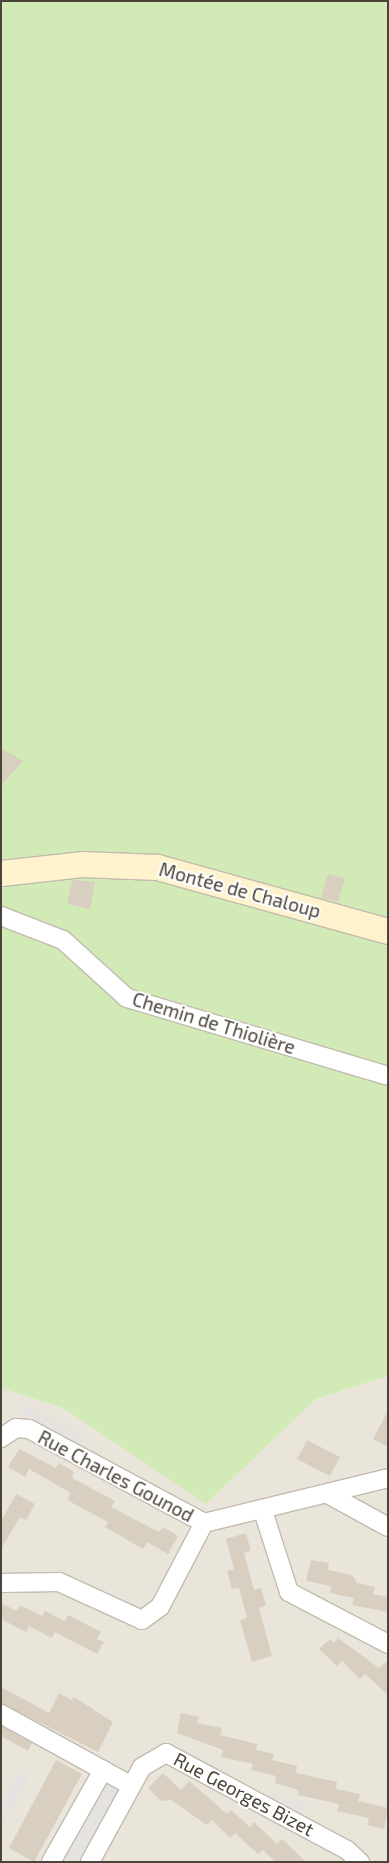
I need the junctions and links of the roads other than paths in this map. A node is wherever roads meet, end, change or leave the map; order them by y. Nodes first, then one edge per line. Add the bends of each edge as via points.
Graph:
1 (1, 874) edge
2 (1, 916) edge
3 (388, 931) edge
4 (388, 1076) edge
5 (1, 1438) edge
6 (388, 1478) edge
7 (328, 1494) junction
8 (263, 1511) junction
9 (204, 1523) junction
10 (388, 1528) edge
11 (1, 1582) edge
12 (388, 1644) edge
13 (1, 1714) edge
14 (103, 1770) junction
15 (130, 1785) junction
16 (51, 1862) edge
17 (90, 1862) edge
18 (360, 1862) edge

1 - 3 main road, Montée de Chaloup via 82,864 157,868
2 - 4 street, Chemin de Thiolière via 64,940 127,998
5 - 9 street, Rue Charles Gounod via 16,1428 29,1429
6 - 7 street
7 - 8 street
7 - 10 street
8 - 9 street
8 - 12 street via 289,1592
9 - 11 street via 160,1607 142,1620 59,1582
13 - 14 street
14 - 15 street
14 - 16 street
15 - 17 street, Rue Georges Bizet
15 - 18 street, Rue Georges Bizet via 158,1754 179,1757 348,1850

